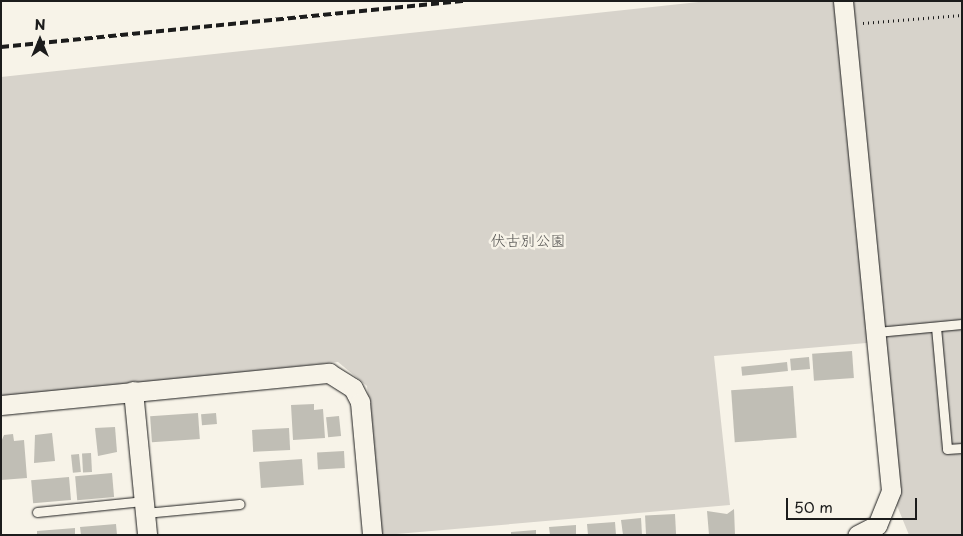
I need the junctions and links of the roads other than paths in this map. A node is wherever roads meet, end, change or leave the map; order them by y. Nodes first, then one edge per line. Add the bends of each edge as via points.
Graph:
1 (843, 1) edge
2 (962, 324) edge
3 (936, 327) junction
4 (877, 332) junction
5 (133, 391) junction
6 (1, 405) edge
7 (962, 448) edge
8 (240, 504) dead end
9 (145, 507) junction
10 (37, 512) dead end
11 (147, 535) edge
12 (372, 535) edge
13 (856, 535) edge

1 - 4 street
2 - 3 lane
3 - 4 lane
3 - 7 lane via 947,449
4 - 13 street via 891,491 876,525
5 - 6 street
5 - 9 street
5 - 12 street via 329,373 353,388 360,402
8 - 9 lane
9 - 10 lane
9 - 11 street

